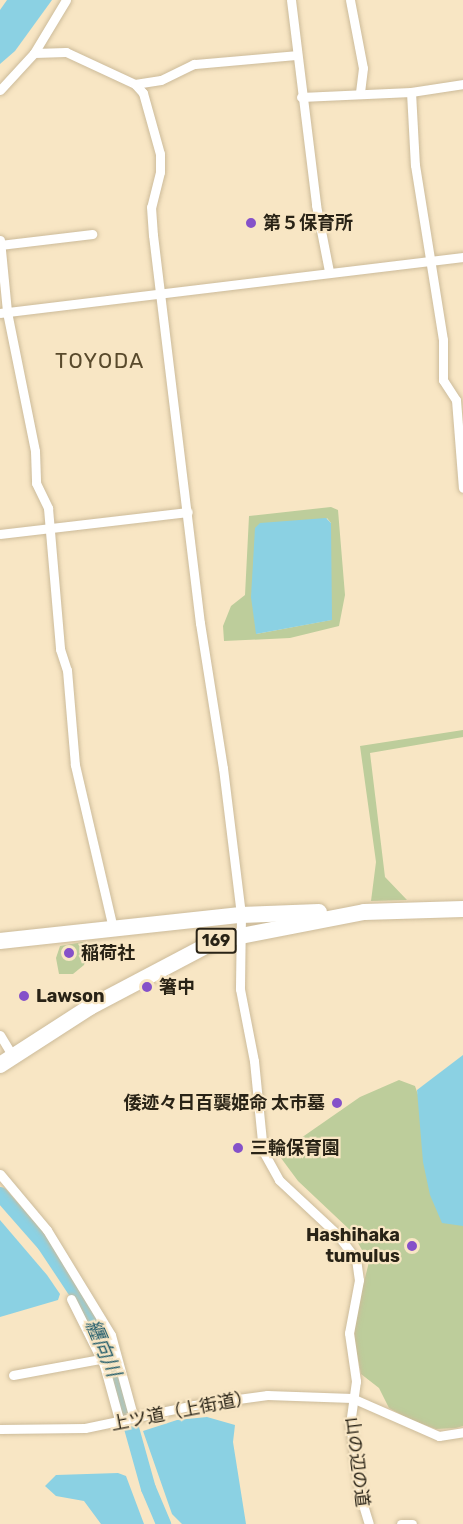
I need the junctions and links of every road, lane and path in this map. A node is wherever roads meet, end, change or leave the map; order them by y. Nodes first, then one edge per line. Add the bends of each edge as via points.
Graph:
1 (66, 0) edge
2 (291, 0) edge
3 (350, 0) edge
4 (34, 53) junction
5 (297, 55) junction
6 (135, 84) junction
7 (463, 84) edge
8 (0, 90) edge
9 (411, 92) junction
10 (360, 94) junction
11 (301, 97) junction
12 (92, 234) dead end
13 (0, 240) edge
14 (0, 245) edge
15 (463, 257) edge
16 (431, 260) junction
17 (329, 271) junction
18 (161, 291) junction
19 (4, 312) edge
20 (463, 488) edge
21 (188, 512) junction
22 (50, 529) junction
23 (0, 534) edge
24 (463, 909) edge
25 (364, 912) junction
26 (240, 915) junction
27 (113, 928) junction
28 (240, 933) junction
29 (0, 941) edge
30 (0, 1035) edge
31 (7, 1061) edge
32 (0, 1174) edge
33 (71, 1299) dead end
34 (100, 1359) junction
35 (13, 1375) dead end
36 (352, 1398) junction
37 (127, 1421) junction
38 (0, 1429) edge
39 (463, 1432) edge
40 (369, 1524) edge
41 (401, 1524) edge
42 (412, 1524) edge

1 - 4 street
2 - 5 street
3 - 10 street via 363,68
4 - 6 street via 66,52
4 - 8 street
5 - 6 street via 194,64 161,80
5 - 11 street
6 - 18 street, 山の辺の道 via 143,93 160,154 160,172 151,207
7 - 9 street
9 - 10 street
9 - 16 street via 415,165
10 - 11 street
11 - 17 street
12 - 14 street
13 - 14 street
14 - 19 street
15 - 16 street
16 - 17 street
16 - 20 street via 443,340 443,380 456,400
17 - 18 street
18 - 19 street
18 - 21 street, 山の辺の道
19 - 22 street via 35,451 36,483 48,508
21 - 22 street
21 - 26 street, 山の辺の道
22 - 23 street
22 - 27 street via 75,765
24 - 25 highway, 169
25 - 26 highway, 169
25 - 28 highway, 169
26 - 27 highway, 169
26 - 28 street, 山の辺の道
27 - 29 highway, 169
28 - 31 highway, 169 via 188,953 90,1006
28 - 36 street, 山の辺の道 via 240,989 254,1061 265,1159 279,1180 337,1234 356,1259 359,1280 349,1333 356,1370
30 - 31 street
32 - 37 street via 47,1230 111,1335
33 - 34 street
34 - 35 street
34 - 37 street
36 - 37 street, 上ツ道（上街道） via 258,1396 194,1405
36 - 39 street, 上ツ道（上街道） via 439,1436
36 - 40 street, 山の辺の道 via 354,1463 363,1514
37 - 38 street, 上ツ道（上街道） via 49,1431
41 - 42 street

